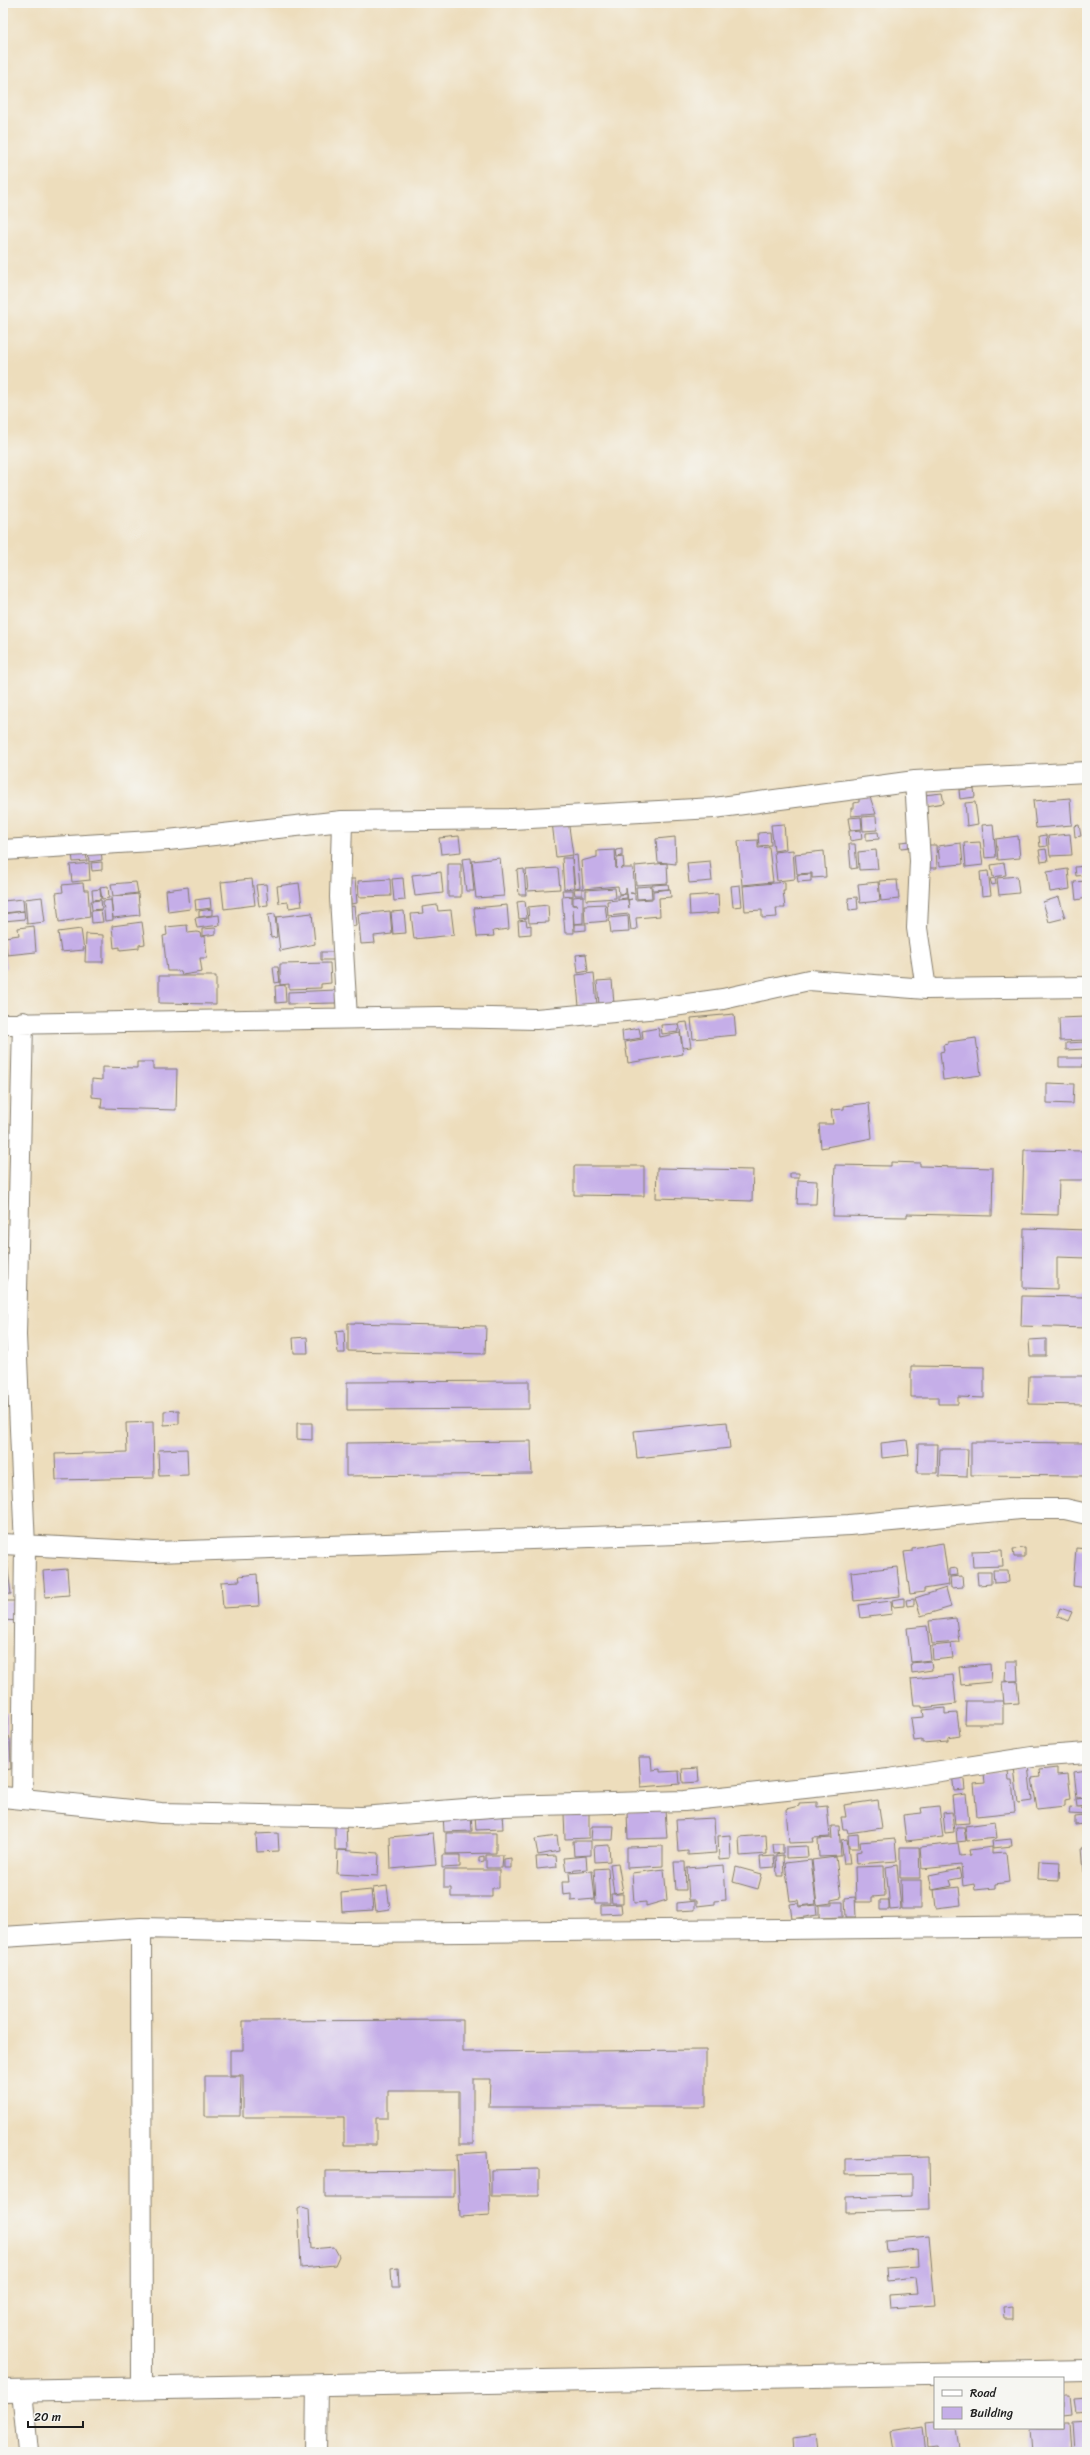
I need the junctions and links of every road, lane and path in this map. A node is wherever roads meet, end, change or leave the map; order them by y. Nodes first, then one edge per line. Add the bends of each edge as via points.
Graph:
1 (1087, 772) edge
2 (915, 781) junction
3 (342, 821) junction
4 (3, 850) edge
5 (1087, 987) edge
6 (926, 989) junction
7 (347, 1018) junction
8 (23, 1022) junction
9 (3, 1024) edge
10 (9, 1335) edge
11 (1087, 1514) edge
12 (3, 1544) edge
13 (26, 1546) junction
14 (1087, 1753) edge
15 (12, 1797) edge
16 (1087, 1926) edge
17 (141, 1928) junction
18 (3, 1937) edge
19 (1087, 2371) edge
20 (317, 2385) junction
21 (142, 2389) junction
22 (13, 2391) edge
23 (28, 2452) edge
24 (316, 2452) edge

1 - 2 street
2 - 3 street via 714,808 512,819
2 - 6 street via 920,861 917,928
3 - 4 street via 168,840
3 - 7 street via 340,897
5 - 6 street
6 - 7 street via 809,980 723,999 659,1008 536,1019
7 - 8 street
8 - 9 street
8 - 10 street
10 - 13 street
11 - 13 street via 1065,1509 1020,1509 849,1525 714,1533 155,1552
12 - 13 street
13 - 15 street
14 - 15 street via 1032,1757 889,1778 684,1801 504,1806 362,1817 161,1813
16 - 17 street via 355,1933
17 - 18 street
17 - 21 street
19 - 20 street
20 - 21 street
20 - 24 street
21 - 22 street
22 - 23 street

